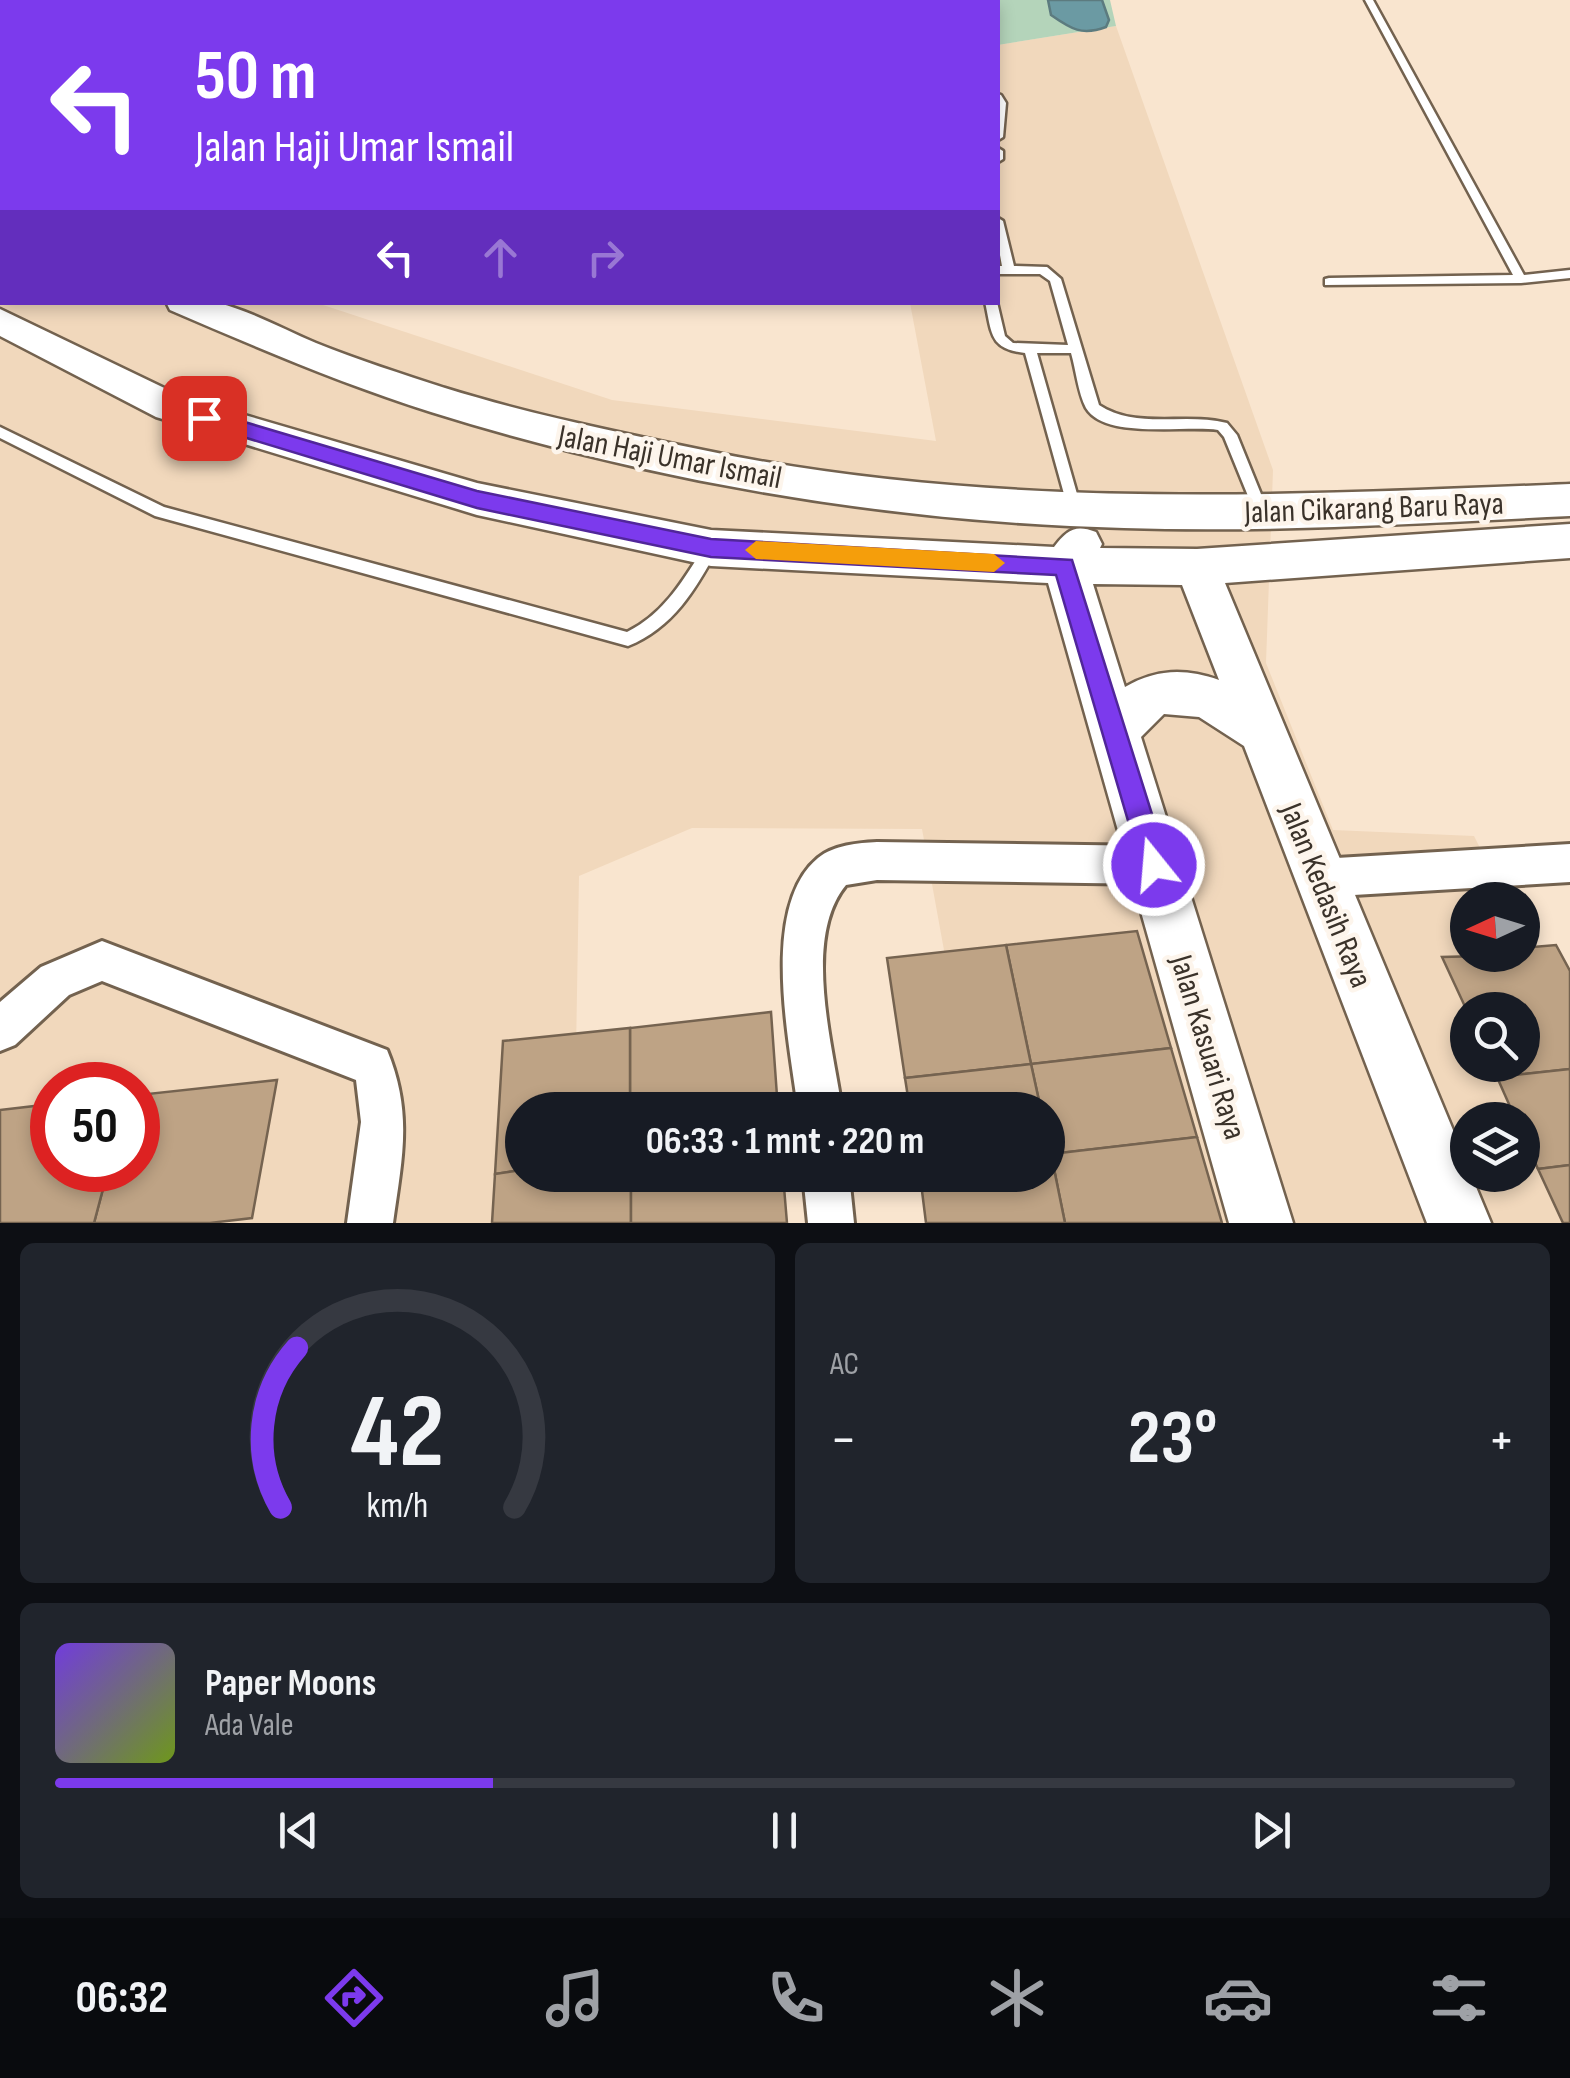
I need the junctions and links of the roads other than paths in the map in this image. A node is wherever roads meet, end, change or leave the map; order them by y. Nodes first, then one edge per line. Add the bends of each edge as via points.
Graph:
1 (1369, 0) edge
2 (1000, 241) edge
3 (1003, 270) edge
4 (1570, 274) edge
5 (1521, 279) junction
6 (1330, 282) dead end
7 (189, 305) edge
8 (992, 305) edge
9 (0, 321) edge
10 (1075, 349) junction
11 (1030, 350) junction
12 (0, 432) edge
13 (1570, 500) edge
14 (1074, 508) junction
15 (1162, 512) junction
16 (1262, 513) junction
17 (1570, 541) edge
18 (711, 548) junction
19 (1064, 566) junction
20 (1197, 567) junction
21 (1259, 729) junction
22 (1115, 734) junction
23 (1570, 862) edge
24 (1154, 865) junction
25 (1320, 878) junction
26 (0, 1030) edge
27 (818, 1092) edge
28 (828, 1192) edge
29 (370, 1223) edge
30 (831, 1223) edge
31 (1261, 1223) edge
32 (1459, 1223) edge

1 - 5 lane
2 - 3 lane
3 - 10 lane via 1043,270 1055,279
4 - 5 lane
5 - 6 lane
7 - 14 main road, Jalan Haji Umar Ismail via 401,390 537,428 768,477 924,500
8 - 11 lane via 999,338
9 - 18 main road via 170,408 477,500
10 - 11 lane
10 - 16 lane via 1093,408 1104,417 1222,426
11 - 14 lane
12 - 18 lane via 160,512 628,640 670,613
13 - 16 main road, Jalan Cikarang Baru Raya
14 - 15 main road, Jalan Haji Umar Ismail
15 - 16 main road, Jalan Cikarang Baru Raya
15 - 19 main road via 1092,534
17 - 20 main road, Jalan Cikarang Baru Raya
18 - 19 main road
19 - 20 main road
19 - 22 main road, Jalan Kasuari Raya
20 - 21 main road, Jalan Kedasih Raya
21 - 22 main road via 1213,698 1163,692 1142,700
21 - 25 main road, Jalan Kedasih Raya
22 - 24 main road, Jalan Kasuari Raya
23 - 25 street
24 - 27 street via 877,861 833,870 812,901 802,940
24 - 31 main road, Jalan Kasuari Raya
25 - 32 main road, Jalan Kedasih Raya
26 - 29 street via 55,981 102,961 372,1065 384,1107
28 - 30 street

